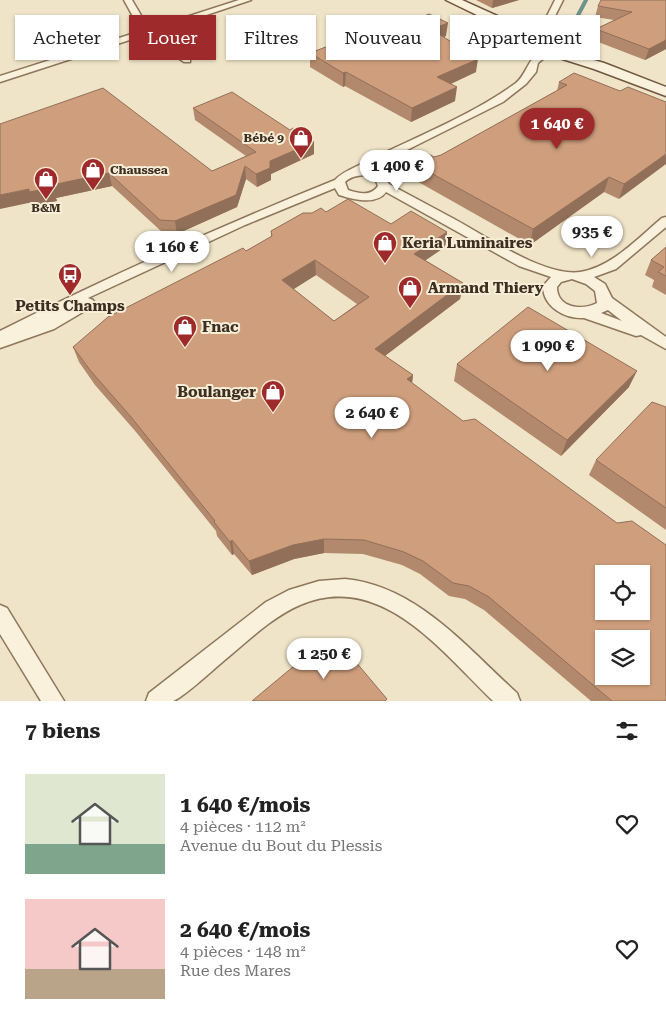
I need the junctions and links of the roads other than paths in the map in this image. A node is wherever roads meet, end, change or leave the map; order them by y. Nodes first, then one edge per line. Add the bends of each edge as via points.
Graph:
1 (128, 0) edge
2 (247, 0) edge
3 (452, 0) edge
4 (559, 0) edge
5 (136, 15) edge
6 (200, 15) edge
7 (485, 15) edge
8 (552, 15) edge
9 (129, 37) edge
10 (538, 60) edge
11 (581, 60) edge
12 (534, 62) joint
13 (0, 78) edge
14 (666, 92) edge
15 (403, 147) junction
16 (358, 172) junction
17 (376, 175) junction
18 (384, 186) junction
19 (341, 187) junction
20 (374, 196) junction
21 (426, 209) junction
22 (666, 221) edge
23 (178, 252) junction
24 (524, 263) junction
25 (611, 266) junction
26 (563, 276) junction
27 (581, 276) junction
28 (548, 289) junction
29 (604, 294) junction
30 (588, 314) junction
31 (652, 336) junction
32 (0, 337) edge
33 (0, 344) edge
34 (666, 344) edge
35 (0, 615) edge
36 (53, 701) edge
37 (157, 701) edge
38 (509, 701) edge

1 - 5 street
2 - 6 street
3 - 7 street
4 - 8 street
9 - 13 street
10 - 12 street
11 - 14 street
12 - 15 street via 531,72 499,100
15 - 16 street
15 - 17 street
16 - 17 street
16 - 19 street via 346,176
17 - 18 street
18 - 20 street
18 - 21 street
19 - 20 street via 361,198
19 - 23 street via 277,206
20 - 21 street
21 - 24 street
22 - 25 street
23 - 32 street via 80,296
23 - 33 street via 49,325
24 - 26 street
24 - 28 street
25 - 27 street
25 - 29 street
26 - 27 street
26 - 28 street
27 - 29 street via 593,281
28 - 30 street via 556,304 565,310
29 - 30 street via 604,306
29 - 31 street
30 - 31 street
31 - 34 street
35 - 36 street
37 - 38 street via 274,609 319,590 345,588 364,590 406,608

